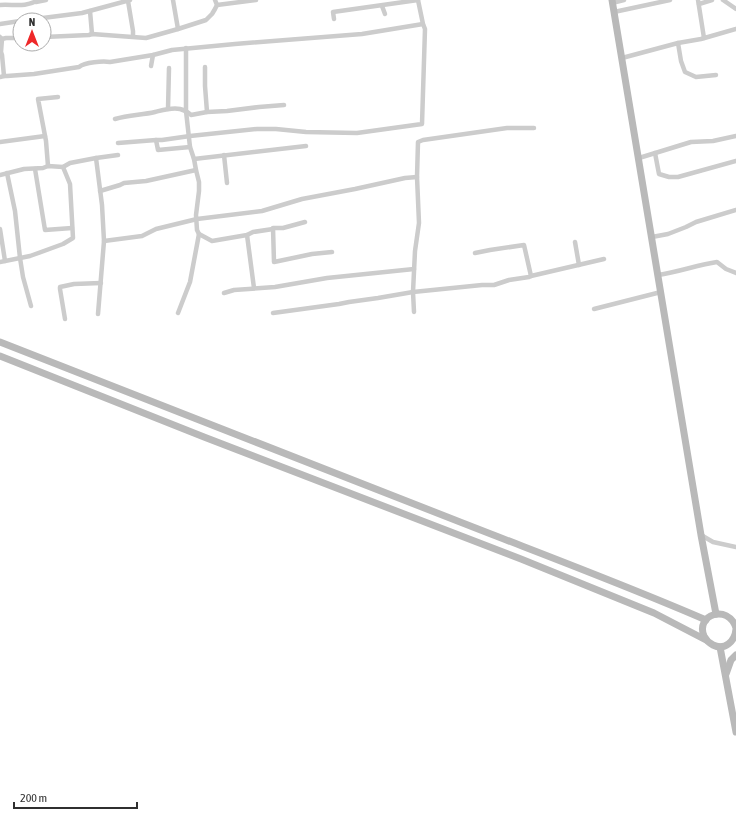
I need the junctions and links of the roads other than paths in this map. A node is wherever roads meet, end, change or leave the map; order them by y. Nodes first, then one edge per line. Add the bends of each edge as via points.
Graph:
1 (46, 0) edge
2 (129, 0) edge
3 (173, 0) edge
4 (256, 0) edge
5 (418, 0) edge
6 (624, 0) edge
7 (670, 0) edge
8 (712, 0) edge
9 (723, 0) edge
10 (36, 1) edge
11 (612, 1) edge
12 (116, 2) edge
13 (698, 2) edge
14 (216, 3) edge
15 (0, 5) edge
16 (382, 6) junction
17 (736, 9) edge
18 (90, 11) junction
19 (614, 12) junction
20 (385, 14) dead end
21 (52, 17) edge
22 (334, 20) dead end
23 (12, 22) edge
24 (0, 24) edge
25 (423, 24) junction
26 (178, 29) junction
27 (736, 29) edge
28 (92, 34) junction
29 (133, 36) junction
30 (52, 37) edge
31 (1, 38) edge
32 (12, 38) edge
33 (704, 38) junction
34 (678, 43) junction
35 (186, 48) junction
36 (0, 52) edge
37 (153, 55) junction
38 (622, 58) junction
39 (151, 66) dead end
40 (205, 67) dead end
41 (169, 68) dead end
42 (716, 75) dead end
43 (2, 76) edge
44 (58, 97) dead end
45 (284, 105) dead end
46 (168, 109) junction
47 (186, 112) junction
48 (207, 112) junction
49 (116, 119) dead end
50 (534, 128) dead end
51 (45, 136) junction
52 (190, 136) junction
53 (736, 136) edge
54 (156, 140) junction
55 (0, 142) edge
56 (118, 143) dead end
57 (306, 146) dead end
58 (190, 147) junction
59 (655, 153) junction
60 (118, 155) dead end
61 (224, 155) junction
62 (96, 158) junction
63 (194, 158) junction
64 (639, 158) junction
65 (736, 161) edge
66 (48, 166) junction
67 (63, 166) junction
68 (35, 169) junction
69 (196, 170) junction
70 (7, 173) junction
71 (0, 175) edge
72 (417, 177) junction
73 (227, 183) dead end
74 (100, 190) junction
75 (736, 210) edge
76 (197, 219) junction
77 (305, 222) dead end
78 (72, 228) junction
79 (0, 229) edge
80 (272, 229) junction
81 (199, 234) junction
82 (247, 235) junction
83 (1, 237) edge
84 (652, 237) junction
85 (104, 241) junction
86 (575, 242) dead end
87 (332, 252) dead end
88 (475, 253) dead end
89 (20, 258) junction
90 (604, 259) dead end
91 (3, 262) edge
92 (579, 265) junction
93 (414, 269) junction
94 (736, 273) edge
95 (658, 275) junction
96 (531, 276) junction
97 (101, 283) junction
98 (254, 288) junction
99 (413, 292) junction
100 (661, 292) junction
101 (224, 293) dead end
102 (31, 306) dead end
103 (594, 309) dead end
104 (414, 312) dead end
105 (178, 313) dead end
106 (272, 313) dead end
107 (98, 314) dead end
108 (65, 319) dead end
109 (0, 342) edge
110 (0, 356) edge
111 (701, 535) junction
112 (736, 547) edge
113 (716, 614) junction
114 (706, 620) junction
115 (736, 626) edge
116 (706, 640) junction
117 (733, 644) edge
118 (720, 647) junction
119 (736, 655) edge
120 (726, 674) junction
121 (736, 732) edge

1 - 10 street
2 - 12 street
2 - 29 street
3 - 26 street
4 - 14 street
5 - 16 street
5 - 25 street
6 - 11 street
7 - 19 street
8 - 13 street
9 - 17 street
10 - 15 street via 23,6
11 - 19 street
12 - 18 street
13 - 33 street
14 - 26 street via 215,10 206,20
16 - 20 street
16 - 22 street via 333,12
18 - 21 street
18 - 28 street
19 - 38 street
23 - 24 street
25 - 35 street via 362,34
25 - 52 street via 426,29 422,124 357,133 258,129
26 - 29 street via 146,38
27 - 33 street
28 - 29 street
28 - 30 street
31 - 32 street
31 - 36 street
33 - 34 street
34 - 38 street
34 - 42 street via 685,72 696,77
35 - 37 street
35 - 47 street
36 - 43 street
37 - 39 street
37 - 43 street via 82,64 79,67 34,74
38 - 64 street
40 - 48 street
41 - 46 street
44 - 51 street via 38,98
45 - 48 street
46 - 47 street via 179,108
46 - 49 street
47 - 48 street via 191,115
47 - 52 street
50 - 72 street via 507,128 418,142
51 - 55 street
51 - 66 street
52 - 54 street
52 - 58 street
53 - 59 street via 713,142 692,142
54 - 56 street
54 - 58 street via 158,150
57 - 61 street
58 - 63 street
59 - 64 street
59 - 65 street via 660,174 669,177 678,177
60 - 62 street
61 - 63 street
61 - 73 street
62 - 67 street
62 - 74 street
63 - 69 street
64 - 84 street
66 - 67 street
66 - 68 street
67 - 78 street via 70,184
68 - 70 street
68 - 78 street via 45,230
69 - 74 street
69 - 76 street via 199,182
70 - 71 street
70 - 89 street via 15,211
72 - 76 street via 302,200 262,211
72 - 93 street via 419,223
74 - 85 street
75 - 84 street via 668,234
76 - 81 street
76 - 85 street via 156,229 142,236
77 - 80 street
78 - 89 street via 73,238 63,244
79 - 83 street
80 - 82 street
80 - 87 street via 274,262
81 - 82 street via 212,241
81 - 105 street via 190,282
82 - 98 street
83 - 91 street
84 - 95 street
85 - 97 street
86 - 92 street
88 - 96 street via 524,245
89 - 91 street
89 - 102 street
90 - 92 street
92 - 96 street
93 - 98 street
93 - 99 street
94 - 95 street via 717,262
95 - 100 street
96 - 99 street via 494,285
97 - 107 street
97 - 108 street via 60,287
98 - 101 street
99 - 104 street
99 - 106 street
100 - 103 street
100 - 111 street
109 - 114 street
110 - 116 street via 529,562 654,613
111 - 112 street via 713,542
111 - 113 street
113 - 114 street
113 - 115 street via 727,615
114 - 116 street via 702,630
115 - 117 street
116 - 118 street
117 - 118 street
118 - 120 street
119 - 120 street via 731,660
120 - 121 street

